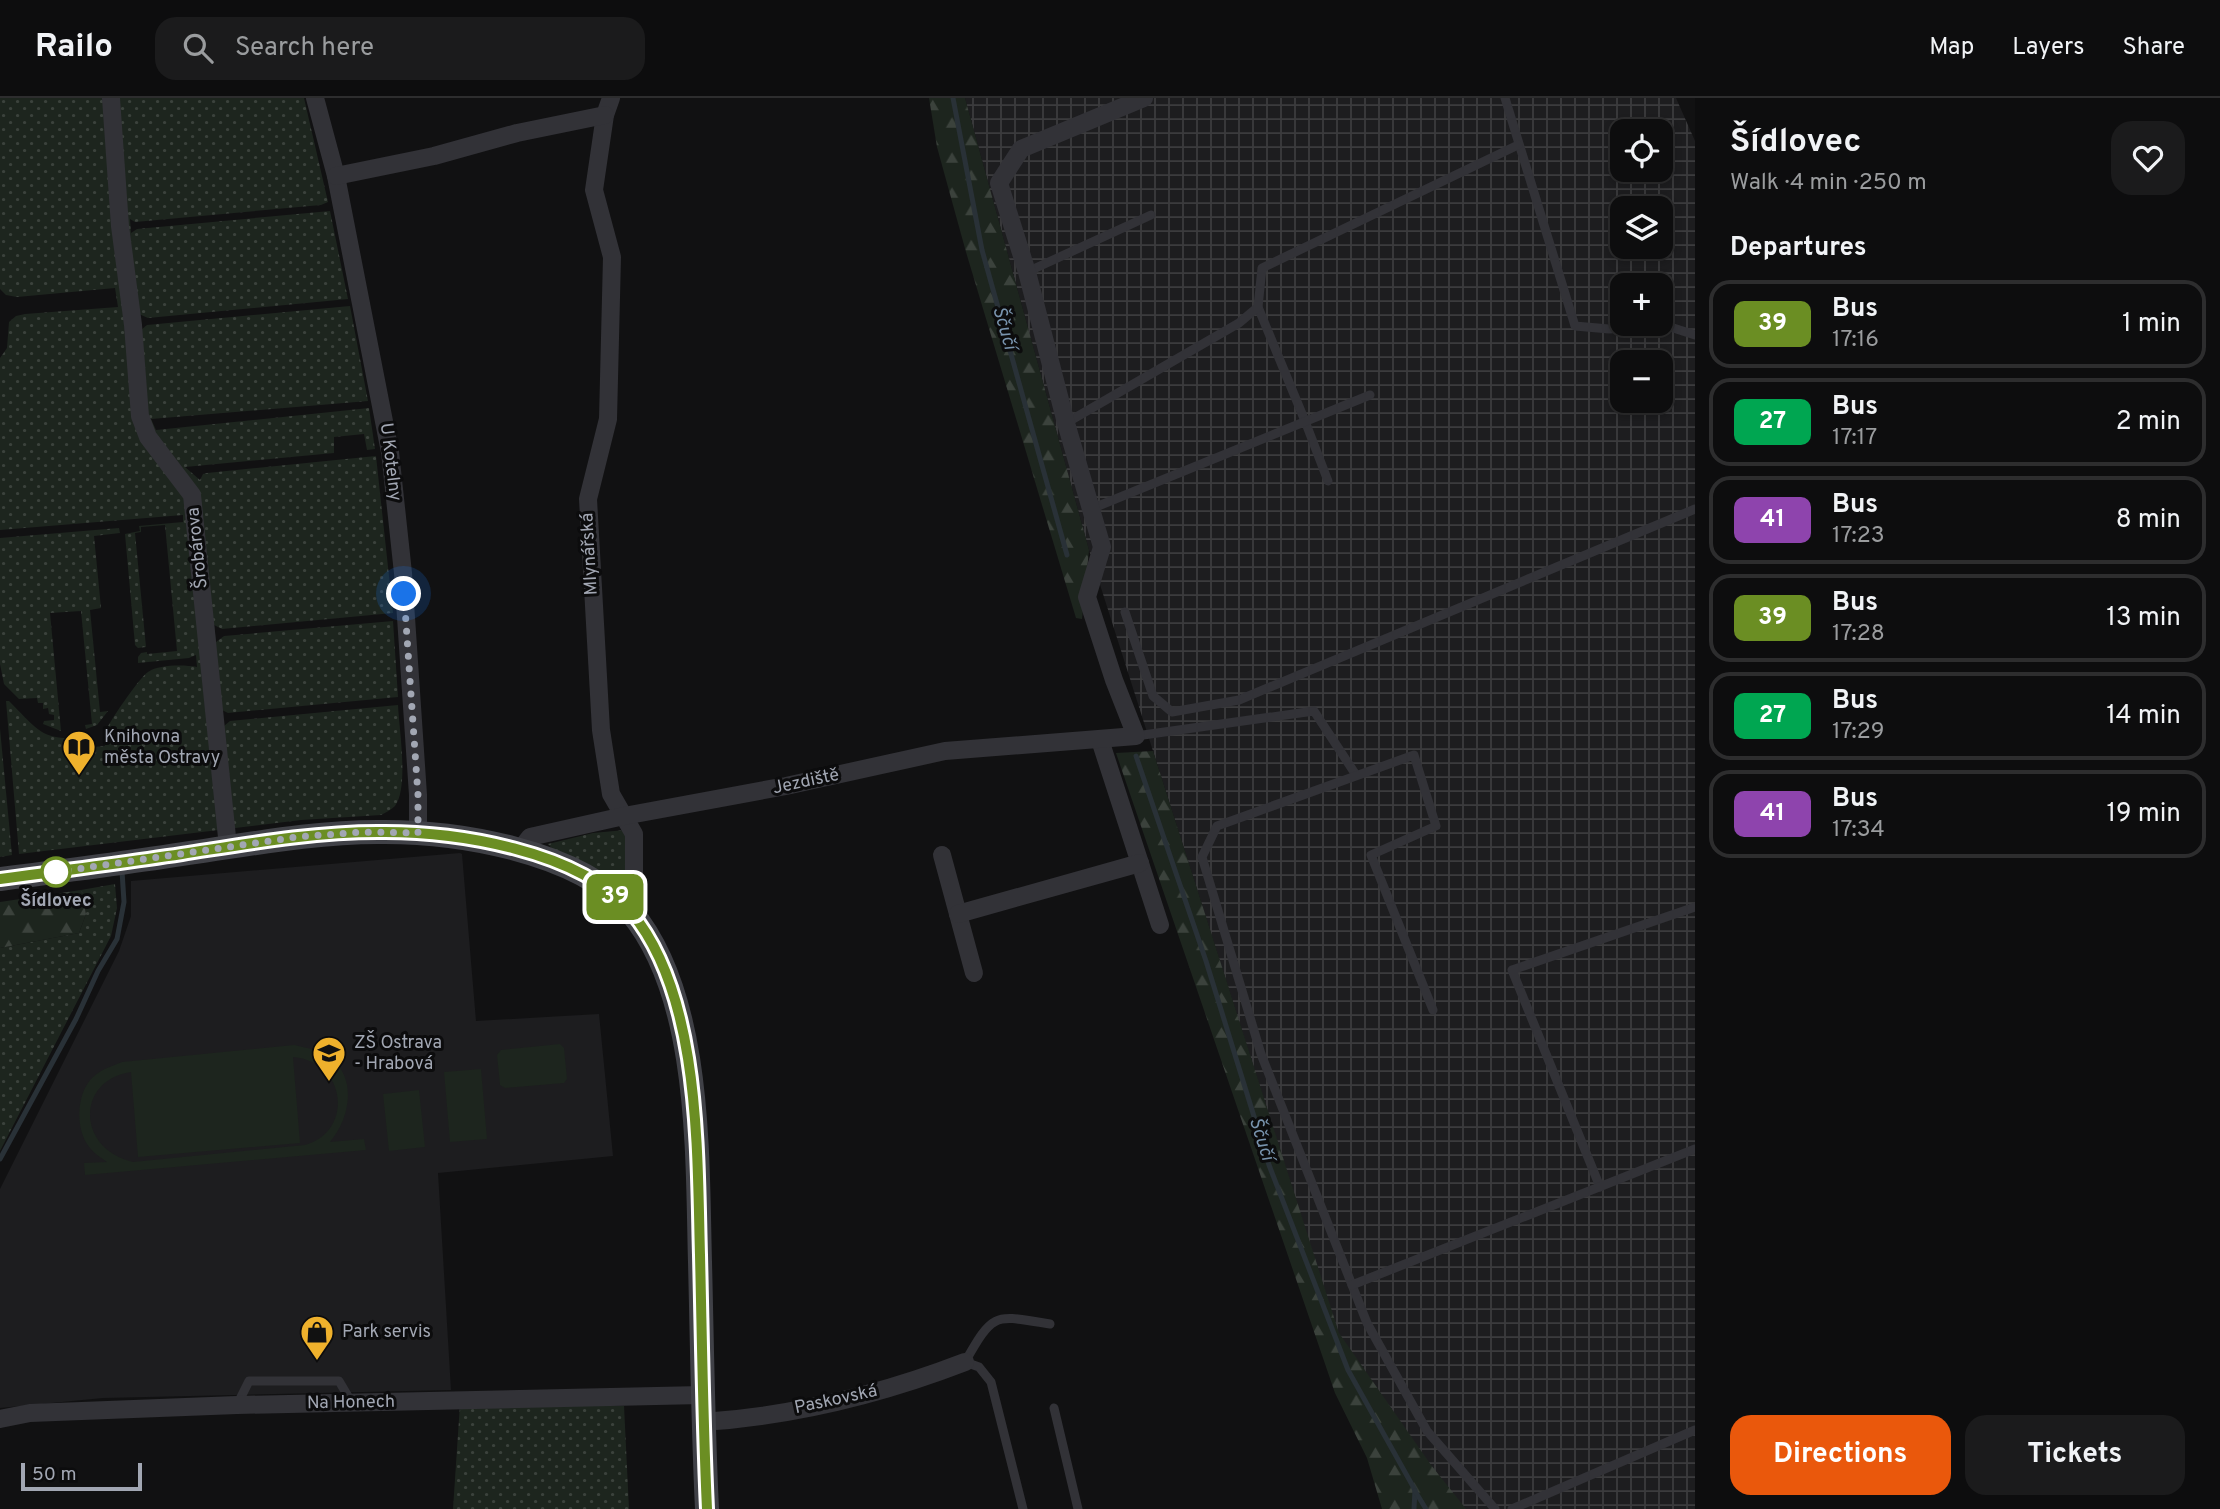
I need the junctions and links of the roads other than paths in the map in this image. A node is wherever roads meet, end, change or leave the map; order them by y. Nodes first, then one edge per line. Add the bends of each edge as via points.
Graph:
1 (111, 98) edge
2 (315, 98) edge
3 (1144, 98) edge
4 (1505, 98) edge
5 (608, 106) edge
6 (1518, 145) junction
7 (336, 176) junction
8 (1151, 215) dead end
9 (1027, 272) junction
10 (1258, 307) junction
11 (1695, 335) edge
12 (1370, 395) dead end
13 (1306, 421) junction
14 (1066, 423) junction
15 (1328, 481) dead end
16 (1091, 509) junction
17 (1695, 509) edge
18 (1125, 612) dead end
19 (1136, 736) junction
20 (1100, 740) junction
21 (1356, 775) junction
22 (625, 816) junction
23 (418, 833) junction
24 (228, 847) junction
25 (520, 850) junction
26 (942, 855) dead end
27 (1140, 863) junction
28 (0, 879) edge
29 (625, 906) junction
30 (1695, 907) edge
31 (958, 914) junction
32 (1160, 925) dead end
33 (974, 973) dead end
34 (1433, 1010) dead end
35 (1695, 1149) edge
36 (1600, 1187) junction
37 (1352, 1285) junction
38 (1051, 1324) dead end
39 (965, 1362) junction
40 (702, 1395) junction
41 (1054, 1408) dead end
42 (0, 1419) edge
43 (703, 1422) junction
44 (1695, 1430) edge
45 (707, 1509) edge
46 (1023, 1509) edge
47 (1078, 1509) edge
48 (1495, 1509) edge
49 (1512, 1509) edge

1 - 24 street, Šrobárova via 140,416 148,437 192,495
2 - 7 street, U Kotelny
3 - 9 street via 1021,149 999,183
4 - 6 lane
5 - 7 street, Mlynářská via 434,156
5 - 22 street, Mlynářská via 594,190 612,257 608,419 587,499 601,730 611,794
6 - 10 lane via 1262,268
6 - 11 lane via 1575,326 1664,325
7 - 23 street, U Kotelny via 390,452 403,573
8 - 9 lane
9 - 14 street
10 - 13 lane
10 - 14 lane via 1240,323
12 - 13 lane
13 - 15 lane
13 - 16 lane
14 - 16 street
16 - 19 street via 1102,547 1087,597
17 - 18 lane via 1239,700 1172,712 1153,696
19 - 20 street, Jezdiště
19 - 21 lane via 1314,711
20 - 22 street, Jezdiště via 945,751
20 - 27 street
21 - 34 lane via 1414,755 1436,826 1371,855
21 - 37 lane via 1217,826 1202,857 1261,1054
22 - 25 street, Jezdiště via 530,837
22 - 29 street, Mlynářská via 634,834 634,884
23 - 24 main road via 320,834
23 - 25 main road
24 - 28 main road
25 - 29 main road via 582,875
26 - 31 street
27 - 31 street
27 - 32 street
29 - 40 main road via 646,932 667,977 691,1080 698,1155
30 - 36 lane via 1512,970
31 - 33 street
35 - 36 lane
36 - 37 lane
37 - 48 lane via 1367,1323 1427,1431
38 - 39 lane via 1014,1318 991,1323
39 - 43 street, Paskovská via 868,1395 747,1419
39 - 46 lane via 979,1367 991,1382
40 - 42 street, Na Honech via 237,1405 30,1413
40 - 43 main road
41 - 47 lane
43 - 45 main road
44 - 49 lane

